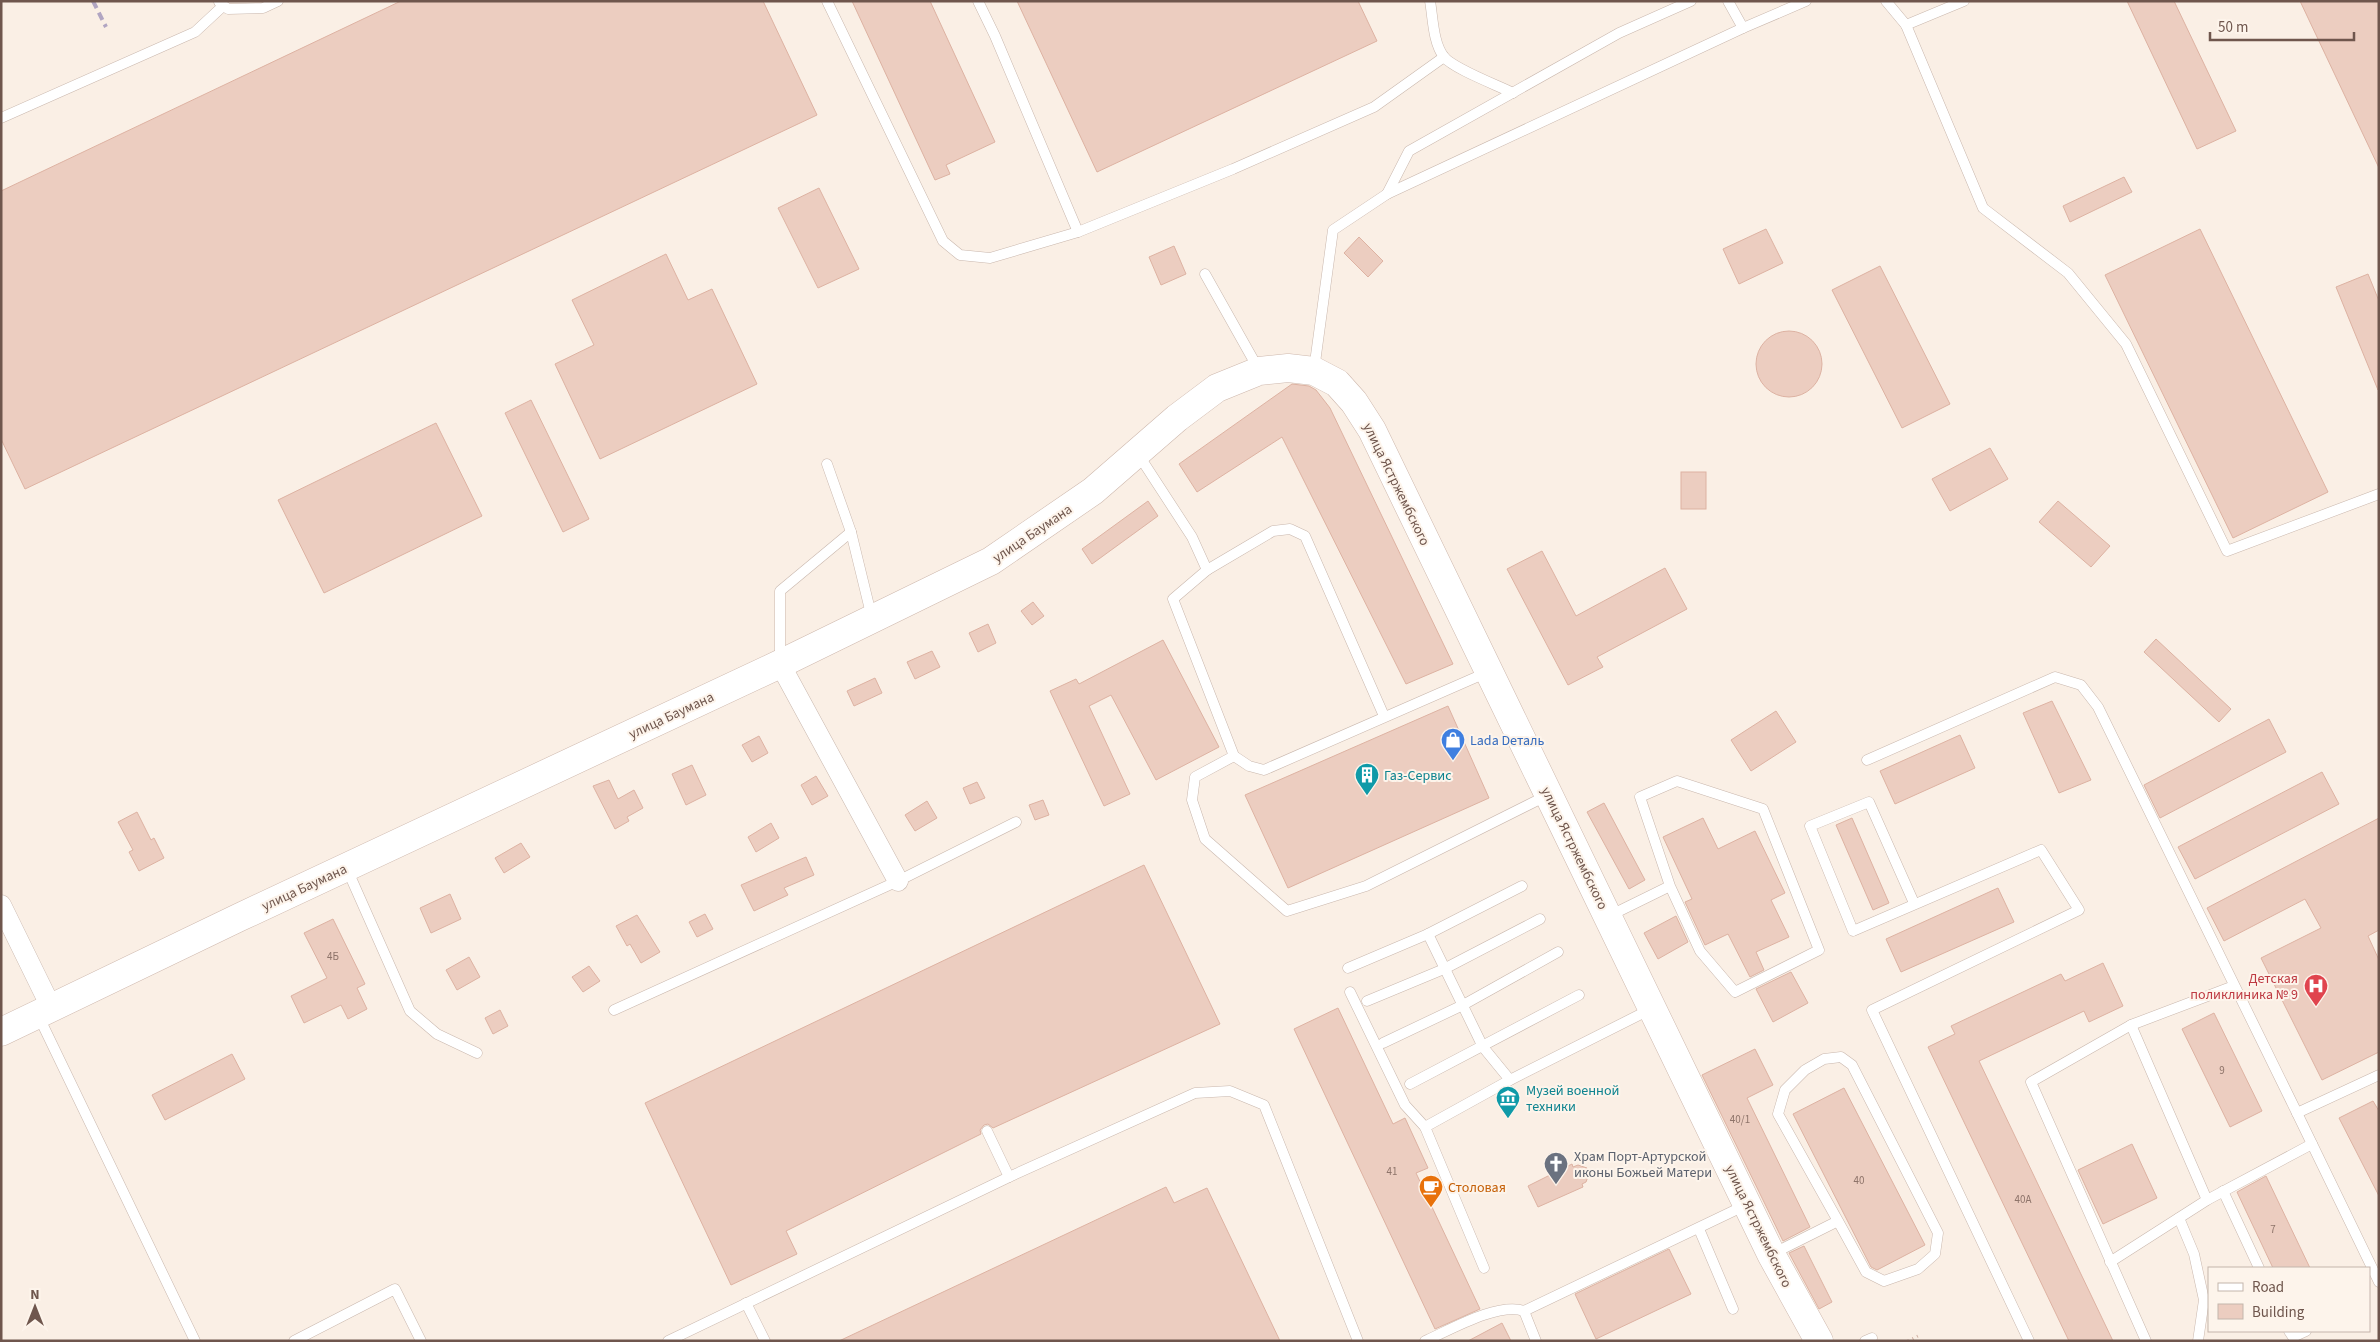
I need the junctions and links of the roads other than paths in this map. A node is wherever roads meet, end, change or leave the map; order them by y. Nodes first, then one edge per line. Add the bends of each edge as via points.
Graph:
1 (278, 1) edge
2 (827, 1) edge
3 (978, 1) edge
4 (1430, 1) edge
5 (1691, 1) edge
6 (1728, 1) edge
7 (1806, 1) edge
8 (1886, 1) edge
9 (1964, 1) edge
10 (221, 3) edge
11 (1906, 25) junction
12 (1743, 28) junction
13 (1444, 57) junction
14 (1513, 93) junction
15 (1, 118) edge
16 (1386, 194) junction
17 (1078, 232) junction
18 (1205, 274) dead end
19 (1259, 371) junction
20 (1314, 371) junction
21 (1137, 453) junction
22 (827, 464) dead end
23 (2379, 494) edge
24 (851, 532) junction
25 (1206, 570) junction
26 (872, 619) junction
27 (780, 664) junction
28 (1489, 671) junction
29 (1384, 716) junction
30 (1234, 756) junction
31 (1867, 760) dead end
32 (1548, 794) junction
33 (1016, 822) dead end
34 (346, 868) junction
35 (898, 881) junction
36 (1522, 886) dead end
37 (1670, 886) junction
38 (1914, 903) junction
39 (1, 905) edge
40 (1608, 916) junction
41 (1540, 919) dead end
42 (1428, 934) junction
43 (1558, 952) dead end
44 (1348, 968) dead end
45 (1444, 969) junction
46 (2234, 986) junction
47 (1350, 992) dead end
48 (1578, 995) dead end
49 (1367, 1001) dead end
50 (1463, 1005) junction
51 (1652, 1008) junction
52 (44, 1010) junction
53 (614, 1010) dead end
54 (2131, 1026) junction
55 (1, 1032) edge
56 (1384, 1043) dead end
57 (1483, 1047) junction
58 (477, 1053) dead end
59 (2378, 1076) edge
60 (1510, 1080) junction
61 (1410, 1084) dead end
62 (2297, 1113) junction
63 (1426, 1127) junction
64 (987, 1131) dead end
65 (2312, 1144) junction
66 (1009, 1177) junction
67 (2223, 1191) junction
68 (2207, 1200) junction
69 (1748, 1204) junction
70 (2179, 1218) junction
71 (1838, 1221) junction
72 (1699, 1228) junction
73 (1772, 1254) junction
74 (2110, 1262) junction
75 (2260, 1267) edge
76 (1484, 1268) dead end
77 (2379, 1282) edge
78 (746, 1303) junction
79 (1733, 1309) dead end
80 (1524, 1311) junction
81 (195, 1341) edge
82 (294, 1341) edge
83 (421, 1341) edge
84 (668, 1341) edge
85 (765, 1341) edge
86 (1358, 1341) edge
87 (1425, 1341) edge
88 (1536, 1341) edge
89 (1819, 1341) edge
90 (2029, 1341) edge
91 (2146, 1341) edge
92 (2198, 1341) edge

1 - 10 lane via 263,8 228,10
2 - 17 lane via 943,241 960,255 990,258
3 - 17 lane
4 - 13 lane via 1436,39
5 - 14 lane via 1619,34
6 - 12 lane
7 - 12 lane
8 - 11 lane
9 - 11 lane
10 - 15 lane via 196,32
11 - 23 lane via 1983,208 2068,273 2126,344 2227,551
12 - 16 lane
13 - 14 lane
13 - 17 lane via 1374,108
14 - 16 lane via 1410,151
16 - 20 lane via 1333,230
18 - 19 lane
19 - 20 main road, улица Баумана via 1288,368
19 - 21 main road, улица Баумана via 1218,388
20 - 28 main road, улица Ястржембского via 1337,383 1372,430
21 - 25 lane via 1192,537
21 - 26 main road, улица Баумана via 1093,491 991,561
22 - 24 lane
24 - 26 lane
24 - 27 lane via 780,591
25 - 29 lane via 1273,531 1290,529 1305,536
25 - 30 lane via 1173,599
26 - 27 main road, улица Баумана
27 - 34 main road, улица Баумана
27 - 35 street
28 - 29 lane
28 - 32 main road, улица Ястржембского
29 - 30 lane via 1264,770 1249,766
30 - 32 lane via 1195,777 1192,800 1205,839 1287,911 1366,886
31 - 46 lane via 2055,677 2081,685 2098,707
32 - 40 main road, улица Ястржембского
33 - 35 lane
34 - 52 main road, улица Баумана
34 - 58 lane via 410,1011 437,1034
35 - 53 lane
36 - 42 lane
37 - 37 lane via 1700,951 1735,992 1819,950 1763,809 1677,781 1640,797
37 - 40 lane
38 - 38 lane via 1869,802 1810,826 1853,931
38 - 90 lane via 2041,850 2080,910 1872,1010
39 - 52 street
40 - 51 main road, улица Ястржембского
41 - 45 lane
42 - 44 lane
42 - 45 lane
43 - 50 lane
45 - 49 lane
45 - 50 lane
46 - 54 lane
46 - 62 lane
47 - 63 lane via 1405,1105
48 - 57 lane
50 - 56 lane
50 - 57 lane
51 - 60 lane
51 - 69 main road, улица Ястржембского
52 - 55 main road, улица Баумана
52 - 81 lane
54 - 68 lane
54 - 74 lane via 2031,1082
57 - 60 lane
57 - 61 lane
59 - 62 lane
60 - 63 lane
62 - 65 lane
63 - 76 lane
64 - 66 lane
65 - 67 lane
65 - 77 lane
66 - 78 lane
66 - 86 lane via 1195,1093 1230,1091 1264,1105
67 - 68 lane
67 - 75 lane
68 - 70 lane
69 - 72 lane
69 - 73 main road, улица Ястржембского
70 - 74 lane
70 - 92 lane via 2194,1254 2204,1300
71 - 71 lane via 1866,1272 1884,1281 1918,1269 1935,1254 1938,1233 1852,1064 1841,1058 1824,1059 1805,1070 1785,1090 1778,1114
71 - 73 lane
72 - 79 lane
72 - 80 lane
73 - 89 main road, улица Ястржембского
74 - 91 lane
78 - 84 lane
78 - 85 lane
80 - 87 lane via 1514,1308 1495,1312
80 - 88 lane
82 - 83 lane via 396,1289

